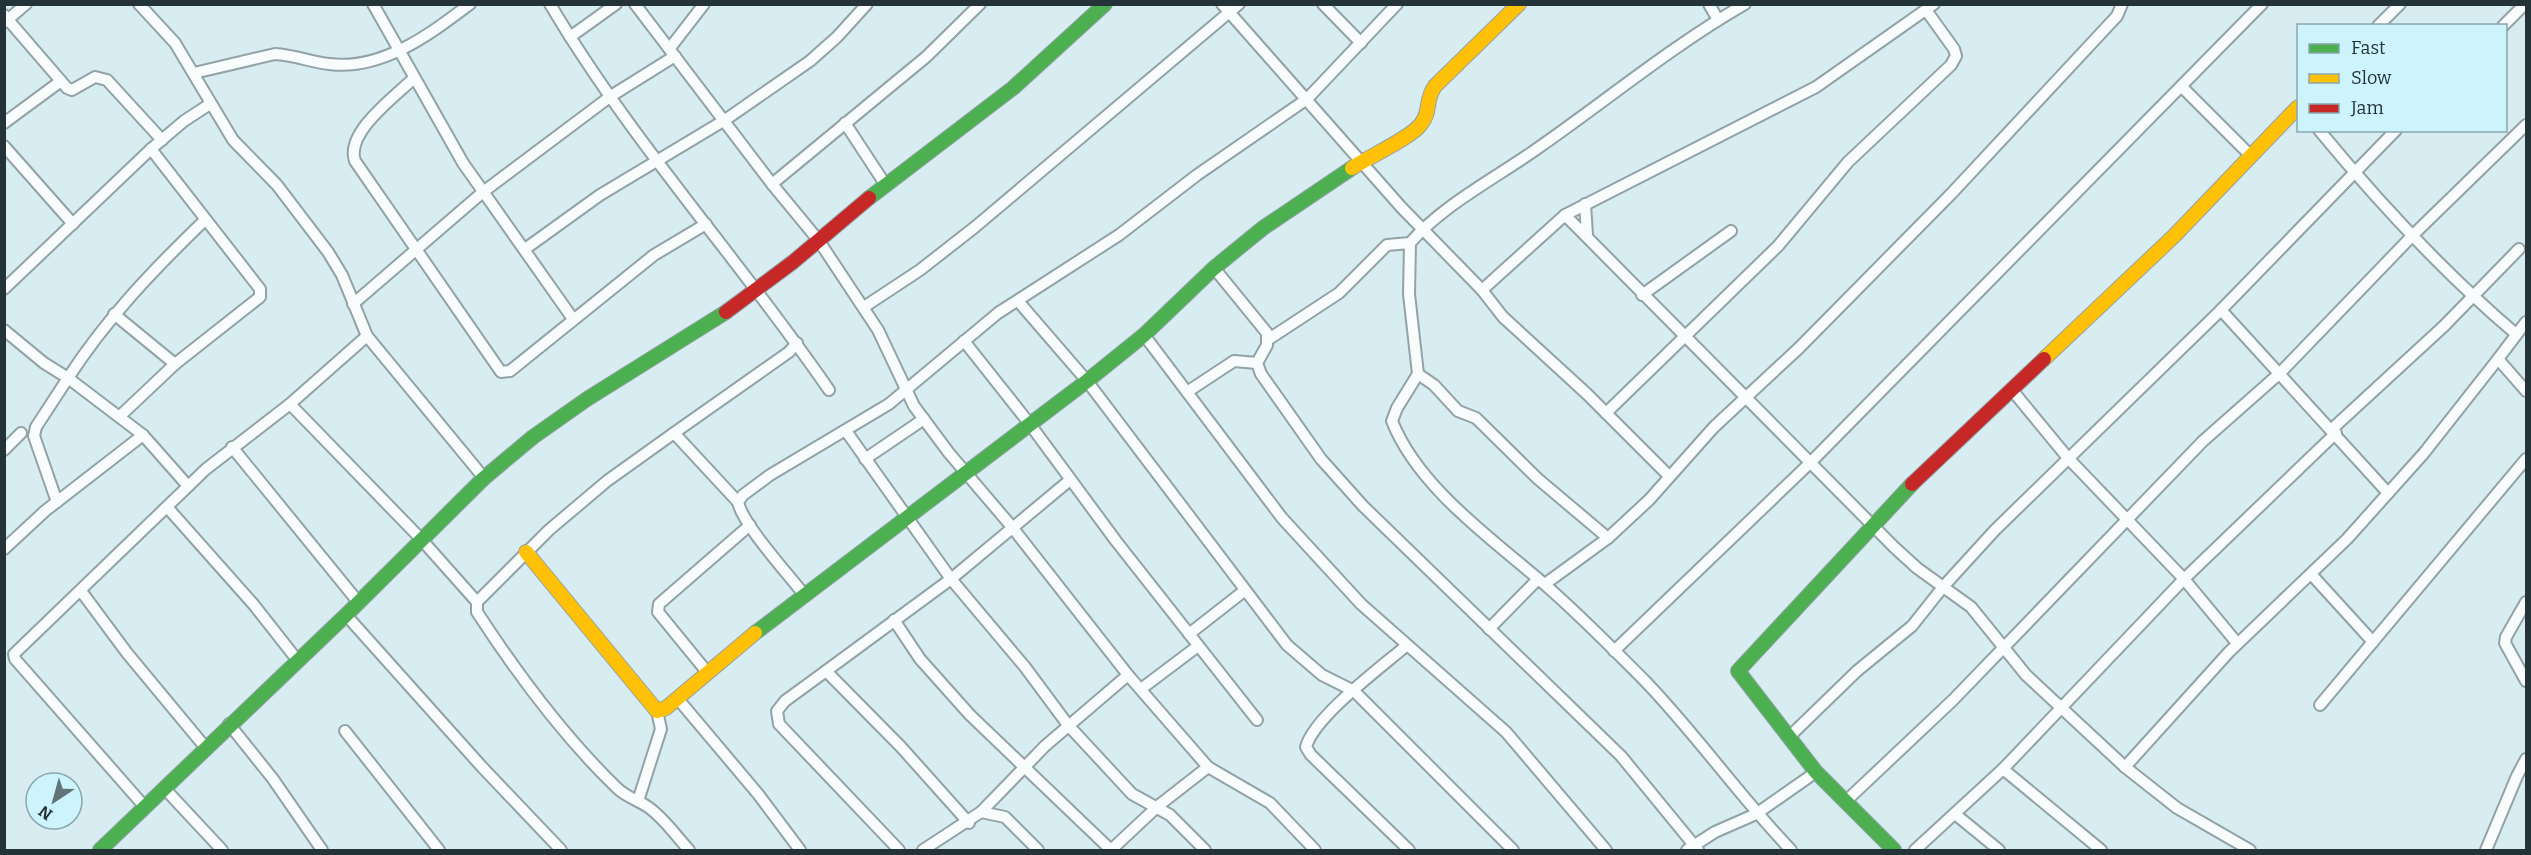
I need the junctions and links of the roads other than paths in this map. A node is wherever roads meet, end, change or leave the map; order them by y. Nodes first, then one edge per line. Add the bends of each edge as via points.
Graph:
1 (26, 4) edge
2 (373, 4) edge
3 (470, 4) edge
4 (550, 4) edge
5 (616, 4) edge
6 (635, 4) edge
7 (704, 4) edge
8 (867, 4) edge
9 (980, 4) edge
10 (1105, 4) edge
11 (1239, 4) edge
12 (1323, 4) edge
13 (1397, 4) edge
14 (1519, 4) edge
15 (1709, 4) edge
16 (1745, 4) edge
17 (2122, 4) edge
18 (2262, 4) edge
19 (2400, 4) edge
20 (2525, 4) edge
21 (144, 6) edge
22 (1930, 7) edge
23 (1226, 9) edge
24 (6, 19) edge
25 (1718, 20) junction
26 (2381, 24) edge
27 (2505, 24) edge
28 (570, 37) junction
29 (1361, 43) junction
30 (400, 51) junction
31 (673, 52) junction
32 (195, 73) junction
33 (413, 80) junction
34 (61, 81) junction
35 (2182, 87) junction
36 (611, 96) junction
37 (1307, 99) junction
38 (210, 104) junction
39 (2297, 108) edge
40 (725, 120) junction
41 (4, 123) edge
42 (845, 123) junction
43 (2526, 125) edge
44 (2321, 132) edge
45 (2394, 132) edge
46 (162, 140) junction
47 (4, 146) edge
48 (151, 149) junction
49 (2251, 156) junction
50 (658, 161) junction
51 (1360, 162) junction
52 (2355, 174) junction
53 (772, 184) junction
54 (885, 184) junction
55 (483, 192) junction
56 (1585, 204) junction
57 (1565, 215) junction
58 (205, 220) junction
59 (73, 224) junction
60 (706, 224) junction
61 (1422, 229) junction
62 (1731, 231) dead end
63 (1587, 235) junction
64 (2412, 236) junction
65 (819, 241) junction
66 (1410, 243) junction
67 (415, 249) junction
68 (525, 249) junction
69 (2519, 249) dead end
70 (1214, 268) junction
71 (4, 289) edge
72 (756, 290) junction
73 (1482, 291) junction
74 (1642, 295) junction
75 (2472, 296) junction
76 (1018, 302) junction
77 (353, 304) junction
78 (864, 307) junction
79 (2221, 310) junction
80 (114, 314) junction
81 (573, 319) junction
82 (2526, 322) edge
83 (4, 330) edge
84 (1687, 334) junction
85 (2516, 334) junction
86 (1144, 335) junction
87 (367, 336) junction
88 (1269, 339) junction
89 (964, 341) junction
90 (797, 344) junction
91 (2498, 359) junction
92 (1257, 363) junction
93 (175, 364) junction
94 (2280, 373) junction
95 (1418, 374) junction
96 (68, 378) junction
97 (1087, 381) junction
98 (829, 390) dead end
99 (2012, 390) junction
100 (906, 391) junction
101 (2526, 391) edge
102 (1187, 392) junction
103 (1747, 397) junction
104 (290, 404) junction
105 (1606, 414) junction
106 (120, 416) junction
107 (924, 419) junction
108 (1029, 423) junction
109 (846, 431) junction
110 (2334, 431) junction
111 (674, 433) junction
112 (21, 434) dead end
113 (143, 435) junction
114 (232, 447) junction
115 (4, 450) edge
116 (2068, 458) junction
117 (865, 459) junction
118 (2526, 459) edge
119 (1811, 462) junction
120 (966, 471) junction
121 (1669, 476) junction
122 (484, 478) junction
123 (1070, 480) junction
124 (188, 486) junction
125 (2388, 493) junction
126 (57, 502) junction
127 (738, 502) junction
128 (167, 507) junction
129 (907, 518) junction
130 (2127, 520) junction
131 (750, 525) junction
132 (1874, 526) junction
133 (1012, 527) junction
134 (1608, 538) junction
135 (421, 539) junction
136 (4, 549) edge
137 (526, 552) junction
138 (2311, 574) junction
139 (951, 579) junction
140 (2184, 579) junction
141 (1542, 582) junction
142 (1942, 587) junction
143 (81, 591) junction
144 (1244, 591) junction
145 (805, 596) junction
146 (477, 602) junction
147 (2526, 602) edge
148 (359, 603) junction
149 (346, 615) junction
150 (894, 620) junction
151 (1489, 630) junction
152 (1189, 634) junction
153 (2373, 642) junction
154 (2237, 643) junction
155 (1198, 646) junction
156 (1406, 646) junction
157 (2004, 649) junction
158 (1614, 651) junction
159 (298, 661) junction
160 (826, 671) junction
161 (707, 672) junction
162 (1128, 675) junction
163 (2526, 681) edge
164 (1141, 689) junction
165 (1354, 691) junction
166 (678, 699) junction
167 (2320, 705) dead end
168 (2061, 709) junction
169 (657, 711) junction
170 (1257, 720) dead end
171 (229, 724) junction
172 (1068, 725) junction
173 (345, 730) dead end
174 (1789, 737) junction
175 (205, 747) junction
176 (2526, 759) edge
177 (1024, 766) junction
178 (1208, 767) junction
179 (2125, 767) junction
180 (2003, 769) junction
181 (1816, 772) junction
182 (166, 790) dead end
183 (638, 801) junction
184 (1846, 801) junction
185 (144, 806) junction
186 (1158, 806) junction
187 (981, 812) junction
188 (1756, 814) junction
189 (1954, 814) junction
190 (969, 822) junction
191 (938, 847) edge
192 (103, 849) edge
193 (1693, 849) edge
194 (222, 850) edge
195 (322, 850) edge
196 (440, 850) edge
197 (561, 850) edge
198 (689, 850) edge
199 (800, 850) edge
200 (899, 850) edge
201 (922, 850) edge
202 (1038, 850) edge
203 (1205, 850) edge
204 (1315, 850) edge
205 (1409, 850) edge
206 (1513, 850) edge
207 (1606, 850) edge
208 (1791, 850) edge
209 (1894, 850) edge
210 (1916, 850) edge
211 (1999, 850) edge
212 (2101, 850) edge
213 (2250, 850) edge
214 (2486, 850) edge

1 - 24 street
2 - 30 street
3 - 30 street
4 - 28 street
5 - 28 street
6 - 31 street
7 - 31 street
8 - 40 street via 810,61
9 - 42 street via 926,57
10 - 54 street via 1013,88
11 - 23 street
12 - 29 street
13 - 29 street
14 - 51 street via 1427,97 1428,113 1419,127
15 - 25 street
16 - 25 street
17 - 103 street via 2117,16 1952,193
18 - 35 street
19 - 26 street
20 - 27 street
21 - 32 street
22 - 56 street via 1816,87
22 - 84 street via 1954,49 1956,56 1951,65 1832,178 1778,246
23 - 37 street
23 - 78 street via 975,227
24 - 34 street
25 - 61 street
28 - 36 street
29 - 37 street
30 - 32 street via 368,62 331,65 275,54
30 - 33 street
31 - 36 street
31 - 40 street
32 - 38 street
33 - 55 street
33 - 67 street via 364,127 352,152
34 - 41 street
34 - 46 street via 72,90 95,77 106,80
35 - 49 street
35 - 119 street
36 - 50 street
36 - 55 street
37 - 51 street
37 - 76 street via 1119,235
38 - 46 street
38 - 77 street via 233,140 277,185 328,252
39 - 49 street
40 - 50 street
40 - 53 street
42 - 53 street
42 - 54 street
43 - 64 street
44 - 52 street
45 - 52 street
46 - 48 street
47 - 59 street
48 - 58 street
48 - 59 street
49 - 99 street via 2174,236
50 - 60 street
50 - 68 street via 600,195
51 - 61 street
51 - 70 street via 1263,228
52 - 64 street
52 - 79 street
53 - 65 street
54 - 65 street
55 - 67 street
55 - 68 street
56 - 57 street
56 - 63 street
57 - 63 street
57 - 73 street
58 - 80 street
58 - 93 street via 260,289 260,297
59 - 71 street
60 - 72 street
60 - 81 street via 654,255
61 - 66 street
61 - 73 street
62 - 74 street
63 - 74 street
64 - 75 street
64 - 94 street
65 - 72 street
65 - 78 street
66 - 88 street via 1387,245 1339,293
66 - 95 street via 1408,294
67 - 77 street
67 - 81 street via 501,372 510,371
68 - 81 street
69 - 75 street
70 - 86 street
70 - 88 street
72 - 90 street
72 - 122 street via 587,399
73 - 105 street via 1503,317
74 - 84 street
75 - 85 street
75 - 110 street
76 - 89 street
76 - 97 street
77 - 87 street
78 - 100 street via 887,346
79 - 94 street
79 - 116 street
80 - 93 street
80 - 96 street
82 - 85 street
83 - 96 street
84 - 103 street
84 - 105 street
85 - 91 street
86 - 97 street
86 - 102 street
87 - 104 street
87 - 122 street
88 - 92 street
89 - 100 street
89 - 108 street
90 - 98 street
90 - 111 street
91 - 101 street
91 - 125 street
92 - 102 street via 1234,361
92 - 151 street via 1328,467
93 - 106 street
94 - 110 street
94 - 130 street via 2203,441
95 - 134 street via 1458,411 1476,418 1538,479
95 - 141 street via 1392,421 1397,435 1465,516
96 - 106 street
96 - 126 street via 34,436
97 - 108 street
97 - 144 street
99 - 116 street
99 - 132 street via 1915,481
100 - 107 street
100 - 109 street
102 - 156 street via 1282,518 1361,604
103 - 119 street
103 - 121 street
104 - 114 street
104 - 135 street
105 - 121 street
106 - 113 street
107 - 117 street
107 - 120 street
108 - 120 street
108 - 123 street
109 - 117 street
109 - 127 street via 770,475
110 - 125 street
110 - 140 street
111 - 127 street
111 - 137 street via 607,481
112 - 115 street
113 - 124 street
113 - 126 street
114 - 124 street
114 - 148 street
116 - 130 street
116 - 142 street
117 - 129 street
118 - 153 street
119 - 132 street
119 - 158 street
120 - 129 street
120 - 133 street
121 - 134 street
122 - 135 street
123 - 133 street
123 - 152 street
124 - 128 street
125 - 138 street
126 - 136 street
127 - 131 street
128 - 143 street
128 - 159 street
129 - 139 street
129 - 145 street
130 - 140 street
130 - 157 street via 2052,594
131 - 145 street
131 - 161 street via 659,604 658,612
132 - 142 street
132 - 174 street via 1739,666 1738,671
133 - 139 street
133 - 162 street
134 - 141 street
135 - 146 street
135 - 148 street
137 - 146 street
137 - 169 street
138 - 153 street
138 - 154 street
139 - 150 street
139 - 172 street
140 - 154 street
140 - 168 street
141 - 151 street
141 - 158 street
142 - 157 street via 1971,607
142 - 174 street via 1912,626 1857,671
143 - 175 street
143 - 185 street via 17,650 15,659
144 - 152 street
144 - 165 street via 1306,663
145 - 161 street
146 - 183 street via 477,612 543,706 619,790
147 - 163 street via 2505,643
148 - 149 street
149 - 159 street
149 - 197 street
150 - 160 street
150 - 177 street via 943,686
151 - 193 street via 1621,756
152 - 155 street
153 - 167 street
154 - 179 street
155 - 164 street
155 - 170 street
156 - 165 street
156 - 207 street via 1506,732
157 - 168 street
157 - 184 street
158 - 188 street via 1647,684
159 - 171 street
160 - 190 street
160 - 200 street via 777,711 779,724
161 - 166 street
162 - 164 street
162 - 172 street
164 - 178 street
165 - 205 street via 1309,734 1306,747
165 - 206 street
166 - 169 street
166 - 199 street
168 - 179 street
168 - 180 street
169 - 183 street via 661,729
171 - 175 street
171 - 195 street
172 - 177 street
172 - 186 street via 1132,794
173 - 196 street
174 - 181 street
175 - 185 street
176 - 214 street
177 - 186 street via 1111,850
177 - 187 street
178 - 186 street
178 - 204 street via 1269,803
179 - 213 street via 2177,808
180 - 189 street
180 - 212 street
181 - 184 street
181 - 188 street
182 - 194 street
183 - 198 street via 660,817
184 - 209 street
185 - 192 street
186 - 203 street
187 - 190 street
187 - 202 street via 1005,817
188 - 193 street via 1715,832
188 - 208 street
189 - 210 street
189 - 211 street
190 - 191 street
191 - 201 street

